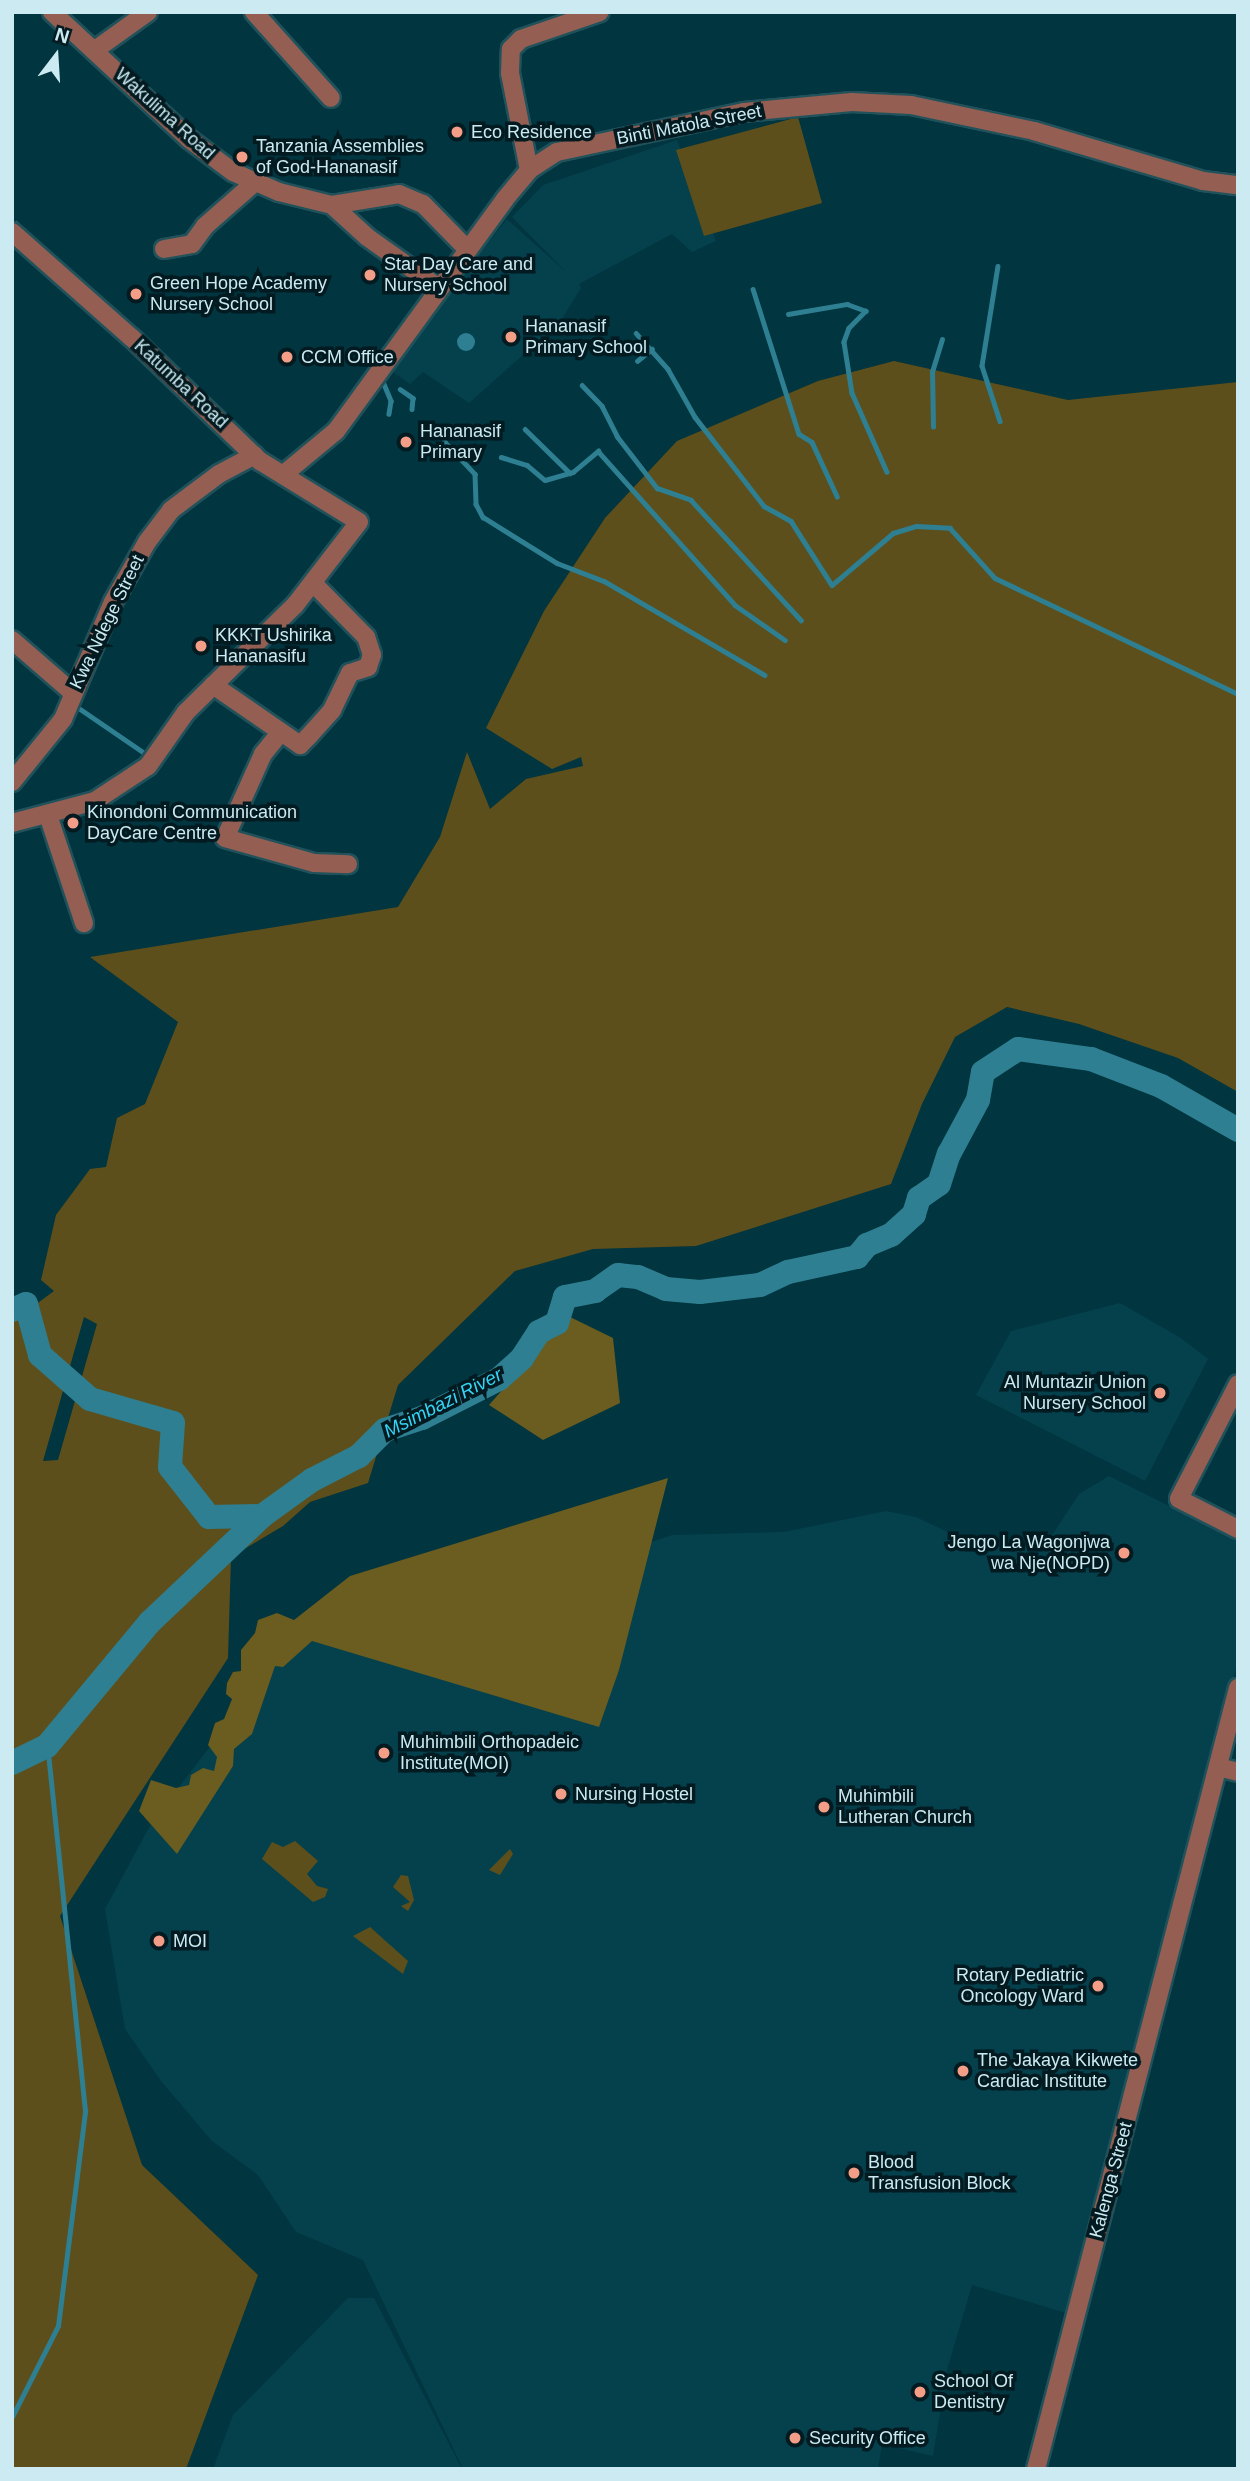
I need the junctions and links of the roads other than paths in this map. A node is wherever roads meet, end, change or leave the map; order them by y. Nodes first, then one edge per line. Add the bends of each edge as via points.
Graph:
1 (52, 12) edge
2 (148, 12) edge
3 (254, 12) edge
4 (600, 12) edge
5 (95, 50) junction
6 (331, 97) dead end
7 (529, 170) junction
8 (254, 183) junction
9 (1238, 184) edge
10 (332, 205) junction
11 (12, 232) edge
12 (164, 249) dead end
13 (468, 250) junction
14 (439, 288) junction
15 (254, 455) junction
16 (284, 474) junction
17 (313, 583) junction
18 (12, 640) edge
19 (213, 685) junction
20 (72, 692) junction
21 (280, 733) junction
22 (12, 782) edge
23 (48, 815) junction
24 (12, 823) edge
25 (348, 864) dead end
26 (84, 923) dead end
27 (1238, 1384) edge
28 (1238, 1529) edge
29 (1238, 1688) edge
30 (1218, 1767) junction
31 (1238, 1772) edge
32 (1036, 2469) edge

1 - 5 street, Wakulima Road
2 - 5 street
3 - 6 street
4 - 7 street via 522,39 511,49 510,73
5 - 8 street, Wakulima Road via 201,150
7 - 9 street, Binti Matola Street via 557,152 590,144 744,112 852,102 971,115 1203,181
7 - 13 street, Binti Matola Street
8 - 10 street, Wakulima Road
8 - 12 street via 205,226 192,244
10 - 13 street, Wakulima Road via 399,194 424,204
10 - 14 street, Wakulima Road via 367,237
11 - 15 street, Katumba Road
13 - 14 street, Binti Matola Street
14 - 16 street, Binti Matola Street via 349,416 318,449
15 - 16 street, Katumba Road
15 - 20 street, Kwa Ndege Street via 171,510 113,602
16 - 17 street, Katumba Road via 359,522
17 - 19 street
17 - 21 street via 366,637 371,662 350,673 332,710 300,745
18 - 20 street
19 - 21 street
19 - 23 street via 186,712 148,766 94,801
20 - 22 street, Kwa Ndege Street via 63,719
21 - 25 street via 263,754 225,838 314,863
23 - 24 street
23 - 26 street
27 - 28 street via 1179,1499
29 - 30 street, Kalenga Street
30 - 31 street
30 - 32 street, Kalenga Street

